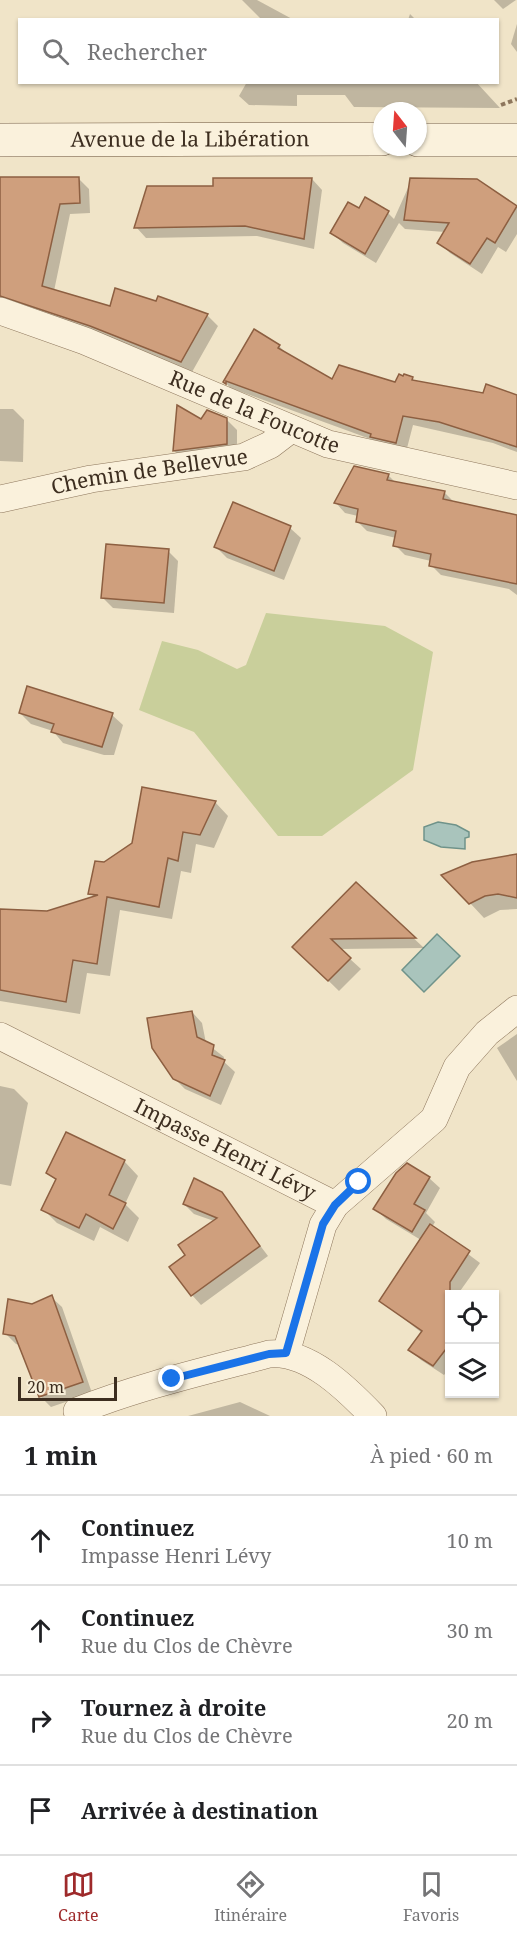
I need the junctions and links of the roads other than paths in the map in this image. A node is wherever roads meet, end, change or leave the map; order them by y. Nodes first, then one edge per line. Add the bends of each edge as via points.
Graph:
1 (373, 139) edge
2 (0, 140) edge
3 (427, 140) edge
4 (517, 140) edge
5 (0, 311) edge
6 (291, 429) junction
7 (517, 486) edge
8 (0, 499) edge
9 (517, 1010) edge
10 (0, 1036) edge
11 (335, 1205) junction
12 (286, 1353) junction
13 (77, 1411) dead end
14 (373, 1416) edge

1 - 2 main road, Avenue de la Libération
3 - 4 main road
5 - 6 street, Rue de la Foucotte via 85,341
6 - 7 street, Rue de la Foucotte via 328,444
6 - 8 street, Chemin de Bellevue via 244,457 91,479
9 - 11 street, Impasse Henri Lévy via 487,1033 457,1067 434,1119
10 - 11 street, Impasse Henri Lévy
11 - 12 street via 323,1224
12 - 13 street via 172,1379
12 - 14 street via 334,1381

